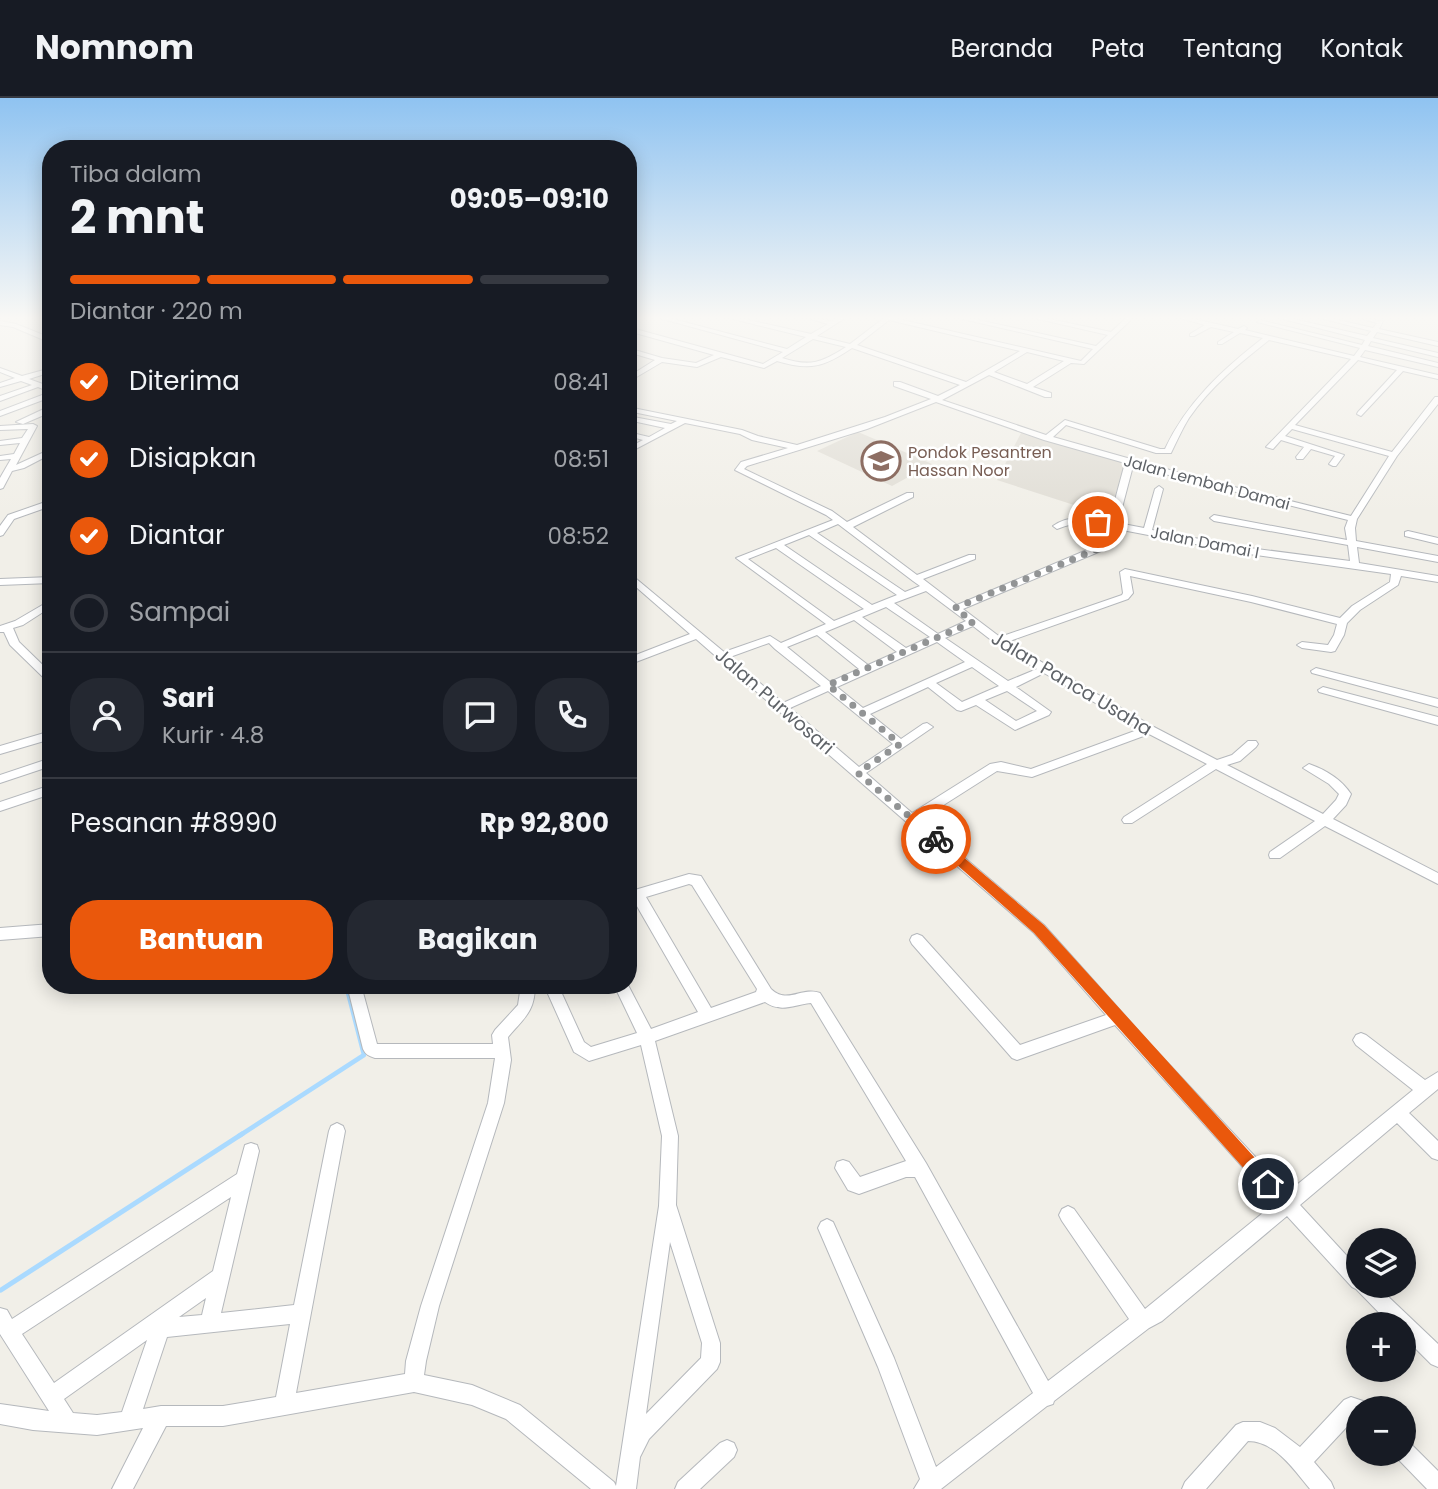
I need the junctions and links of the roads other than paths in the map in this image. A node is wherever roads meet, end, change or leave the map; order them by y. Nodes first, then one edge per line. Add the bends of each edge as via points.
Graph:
1 (33, 383) edge
2 (961, 383) edge
3 (970, 383) edge
4 (1017, 383) edge
5 (1034, 383) edge
6 (1212, 383) edge
7 (1331, 383) edge
8 (1389, 383) edge
9 (897, 384) dead end
10 (38, 385) junction
11 (967, 385) junction
12 (42, 387) edge
13 (1028, 387) junction
14 (1048, 395) dead end
15 (42, 396) edge
16 (0, 399) edge
17 (938, 399) junction
18 (1438, 399) edge
19 (637, 411) edge
20 (42, 413) edge
21 (0, 414) edge
22 (1361, 414) dead end
23 (637, 420) edge
24 (684, 420) junction
25 (20, 422) dead end
26 (1289, 426) junction
27 (672, 427) junction
28 (1, 429) edge
29 (637, 436) edge
30 (1278, 437) junction
31 (1047, 438) junction
32 (649, 439) junction
33 (27, 440) junction
34 (0, 443) edge
35 (637, 446) edge
36 (1309, 446) junction
37 (1269, 447) dead end
38 (802, 449) junction
39 (42, 455) edge
40 (1394, 455) junction
41 (18, 456) junction
42 (1300, 457) dead end
43 (0, 458) edge
44 (1130, 462) junction
45 (1333, 464) dead end
46 (6, 471) edge
47 (0, 486) edge
48 (1159, 489) dead end
49 (910, 495) dead end
50 (42, 506) edge
51 (1214, 518) dead end
52 (1353, 519) junction
53 (843, 524) junction
54 (1111, 524) junction
55 (1057, 526) dead end
56 (1147, 530) junction
57 (810, 532) junction
58 (0, 533) edge
59 (1408, 534) dead end
60 (1438, 541) edge
61 (777, 544) junction
62 (1354, 545) junction
63 (972, 557) dead end
64 (1438, 559) edge
65 (1354, 565) junction
66 (1396, 573) junction
67 (916, 579) junction
68 (1438, 579) edge
69 (42, 580) edge
70 (0, 582) edge
71 (637, 583) edge
72 (926, 587) junction
73 (904, 596) junction
74 (887, 603) junction
75 (42, 608) edge
76 (955, 608) junction
77 (871, 609) junction
78 (855, 616) junction
79 (973, 622) junction
80 (1342, 622) junction
81 (833, 625) junction
82 (4, 629) edge
83 (818, 631) junction
84 (698, 634) junction
85 (938, 638) junction
86 (999, 641) junction
87 (1301, 645) dead end
88 (779, 647) junction
89 (904, 652) junction
90 (724, 656) junction
91 (637, 659) edge
92 (973, 662) junction
93 (866, 669) junction
94 (1045, 669) junction
95 (42, 670) edge
96 (1316, 671) dead end
97 (929, 683) junction
98 (828, 685) junction
99 (1008, 686) junction
100 (1323, 690) dead end
101 (977, 700) junction
102 (1438, 703) edge
103 (783, 707) junction
104 (863, 713) junction
105 (1438, 721) edge
106 (927, 727) dead end
107 (1150, 730) junction
108 (42, 738) edge
109 (900, 744) junction
110 (1252, 744) dead end
111 (0, 750) edge
112 (1216, 764) junction
113 (42, 765) edge
114 (1309, 768) dead end
115 (858, 773) junction
116 (0, 779) edge
117 (42, 792) edge
118 (0, 807) edge
119 (912, 819) junction
120 (1128, 820) dead end
121 (1325, 820) junction
122 (1275, 855) dead end
123 (1438, 879) edge
124 (637, 894) edge
125 (637, 901) edge
126 (42, 931) edge
127 (0, 934) edge
128 (917, 940) dead end
129 (765, 993) junction
130 (356, 994) edge
131 (529, 994) edge
132 (555, 994) edge
133 (626, 994) edge
134 (708, 1016) junction
135 (1117, 1017) junction
136 (648, 1037) junction
137 (1361, 1040) dead end
138 (502, 1051) junction
139 (1432, 1084) edge
140 (1397, 1113) junction
141 (337, 1131) dead end
142 (251, 1151) dead end
143 (1438, 1152) edge
144 (843, 1168) dead end
145 (920, 1169) junction
146 (244, 1179) junction
147 (1286, 1203) junction
148 (667, 1205) junction
149 (1068, 1215) dead end
150 (827, 1228) dead end
151 (1346, 1268) edge
152 (220, 1278) junction
153 (1377, 1298) edge
154 (301, 1314) junction
155 (1142, 1321) junction
156 (209, 1324) junction
157 (5, 1325) edge
158 (154, 1329) junction
159 (1438, 1357) edge
160 (414, 1382) junction
161 (51, 1397) junction
162 (1046, 1397) junction
163 (284, 1406) junction
164 (1346, 1411) edge
165 (0, 1414) edge
166 (161, 1416) junction
167 (129, 1420) junction
168 (68, 1423) junction
169 (727, 1450) dead end
170 (630, 1455) junction
171 (1300, 1462) junction
172 (1416, 1463) edge
173 (928, 1486) edge
174 (1438, 1486) edge
175 (124, 1488) edge
176 (1321, 1488) edge
177 (607, 1489) edge
178 (626, 1489) edge
179 (685, 1489) edge
180 (1192, 1489) edge

1 - 10 street
2 - 11 street
3 - 11 street, Jalan Panca Usaha
4 - 13 street
5 - 13 street
6 - 31 street via 1192,406 1168,451 1065,422
7 - 26 street
8 - 22 street
9 - 17 street, Jalan Lembah Damai
10 - 12 street
10 - 16 street
11 - 17 street, Jalan Panca Usaha
13 - 14 street
15 - 21 street
17 - 31 street, Jalan Lembah Damai
17 - 38 street, Jalan Panca Usaha
18 - 40 street
19 - 24 street
20 - 25 street
23 - 27 street
24 - 27 street
24 - 38 street
26 - 30 street
26 - 40 street
27 - 32 street
28 - 33 street via 33,426
29 - 32 street
30 - 36 street
30 - 37 street
31 - 44 street, Jalan Lembah Damai
32 - 35 street
33 - 34 street
33 - 41 street
36 - 42 street
36 - 45 street via 1340,456
38 - 53 street, Jalan Panca Usaha via 748,463 739,470
39 - 46 street
40 - 52 street
41 - 43 street
41 - 46 street
44 - 52 street, Jalan Lembah Damai
44 - 54 street
46 - 47 street
48 - 56 street
49 - 53 street
50 - 58 street via 11,517
51 - 62 street
52 - 62 street
53 - 57 street
53 - 67 street, Jalan Panca Usaha
54 - 55 street, Jalan Damai I via 1076,519
54 - 56 street, Jalan Damai I
54 - 76 street via 1105,546
56 - 65 street, Jalan Damai I via 1242,550
57 - 61 street
57 - 73 street
59 - 60 street
61 - 77 street
61 - 81 street via 741,558
62 - 64 street
62 - 65 street
63 - 67 street
65 - 66 street
66 - 68 street
66 - 80 street via 1395,583
67 - 72 street, Jalan Panca Usaha
69 - 70 street
71 - 84 street, Jalan Purwosari
72 - 73 street
72 - 76 street, Jalan Panca Usaha
73 - 74 street
74 - 77 street
74 - 85 street
75 - 82 street
76 - 79 street, Jalan Panca Usaha
77 - 78 street
78 - 81 street
78 - 89 street
79 - 85 street
79 - 86 street, Jalan Panca Usaha
80 - 86 street via 1125,572 1125,597
80 - 87 street via 1331,649
81 - 83 street
82 - 95 street
83 - 88 street
83 - 93 street
84 - 90 street, Jalan Purwosari
84 - 91 street
85 - 89 street
85 - 92 street
86 - 94 street, Jalan Panca Usaha
88 - 90 street via 770,639
88 - 98 street
89 - 93 street
90 - 103 street, Jalan Purwosari
92 - 97 street
92 - 99 street
93 - 98 street
94 - 99 street
94 - 107 street, Jalan Panca Usaha
96 - 102 street
97 - 101 street via 961,707
97 - 104 street
98 - 103 street
98 - 104 street
99 - 101 street
99 - 101 street via 1045,712 1015,726
100 - 105 street
103 - 115 street, Jalan Purwosari
104 - 109 street
106 - 109 street
107 - 112 street, Jalan Panca Usaha
107 - 119 street via 1032,774 994,767
108 - 111 street
109 - 115 street
110 - 112 street via 1236,758
112 - 120 street
112 - 121 street, Jalan Panca Usaha
113 - 116 street
114 - 121 street via 1328,776 1345,794
115 - 119 street, Jalan Purwosari
117 - 118 street
119 - 135 street, Jalan Purwosari via 1039,929
121 - 122 street
121 - 123 street, Jalan Panca Usaha
124 - 129 street via 696,880
125 - 134 street
126 - 127 street
128 - 135 street via 1017,1053
129 - 134 street
129 - 145 street via 781,1004 815,997
130 - 138 street via 374,1051
131 - 138 street via 526,1007 500,1035
132 - 136 street via 582,1052 589,1054
133 - 136 street
134 - 136 street
135 - 147 street, Jalan Purwosari
136 - 148 street via 670,1136
137 - 139 street
138 - 160 street via 496,1103 430,1306
139 - 140 street
140 - 143 street
140 - 147 street
141 - 154 street
142 - 146 street
144 - 145 street via 859,1186 906,1169
145 - 162 street
146 - 152 street
146 - 157 street
147 - 151 street, Jalan Purwosari
147 - 155 street
148 - 170 street
148 - 170 street via 711,1343 709,1362 649,1421
149 - 155 street
150 - 173 street via 887,1365
152 - 156 street
152 - 158 street
153 - 159 street
154 - 156 street
154 - 163 street
155 - 162 street
156 - 158 street
157 - 161 street
158 - 161 street
158 - 167 street
160 - 163 street
160 - 177 street via 472,1395 513,1412
161 - 168 street
162 - 173 street
163 - 166 street via 223,1416
164 - 171 street
165 - 168 street
166 - 167 street
166 - 175 street
167 - 168 street
169 - 179 street
170 - 178 street
171 - 176 street
171 - 180 street via 1288,1448 1252,1429 1243,1432
172 - 174 street

